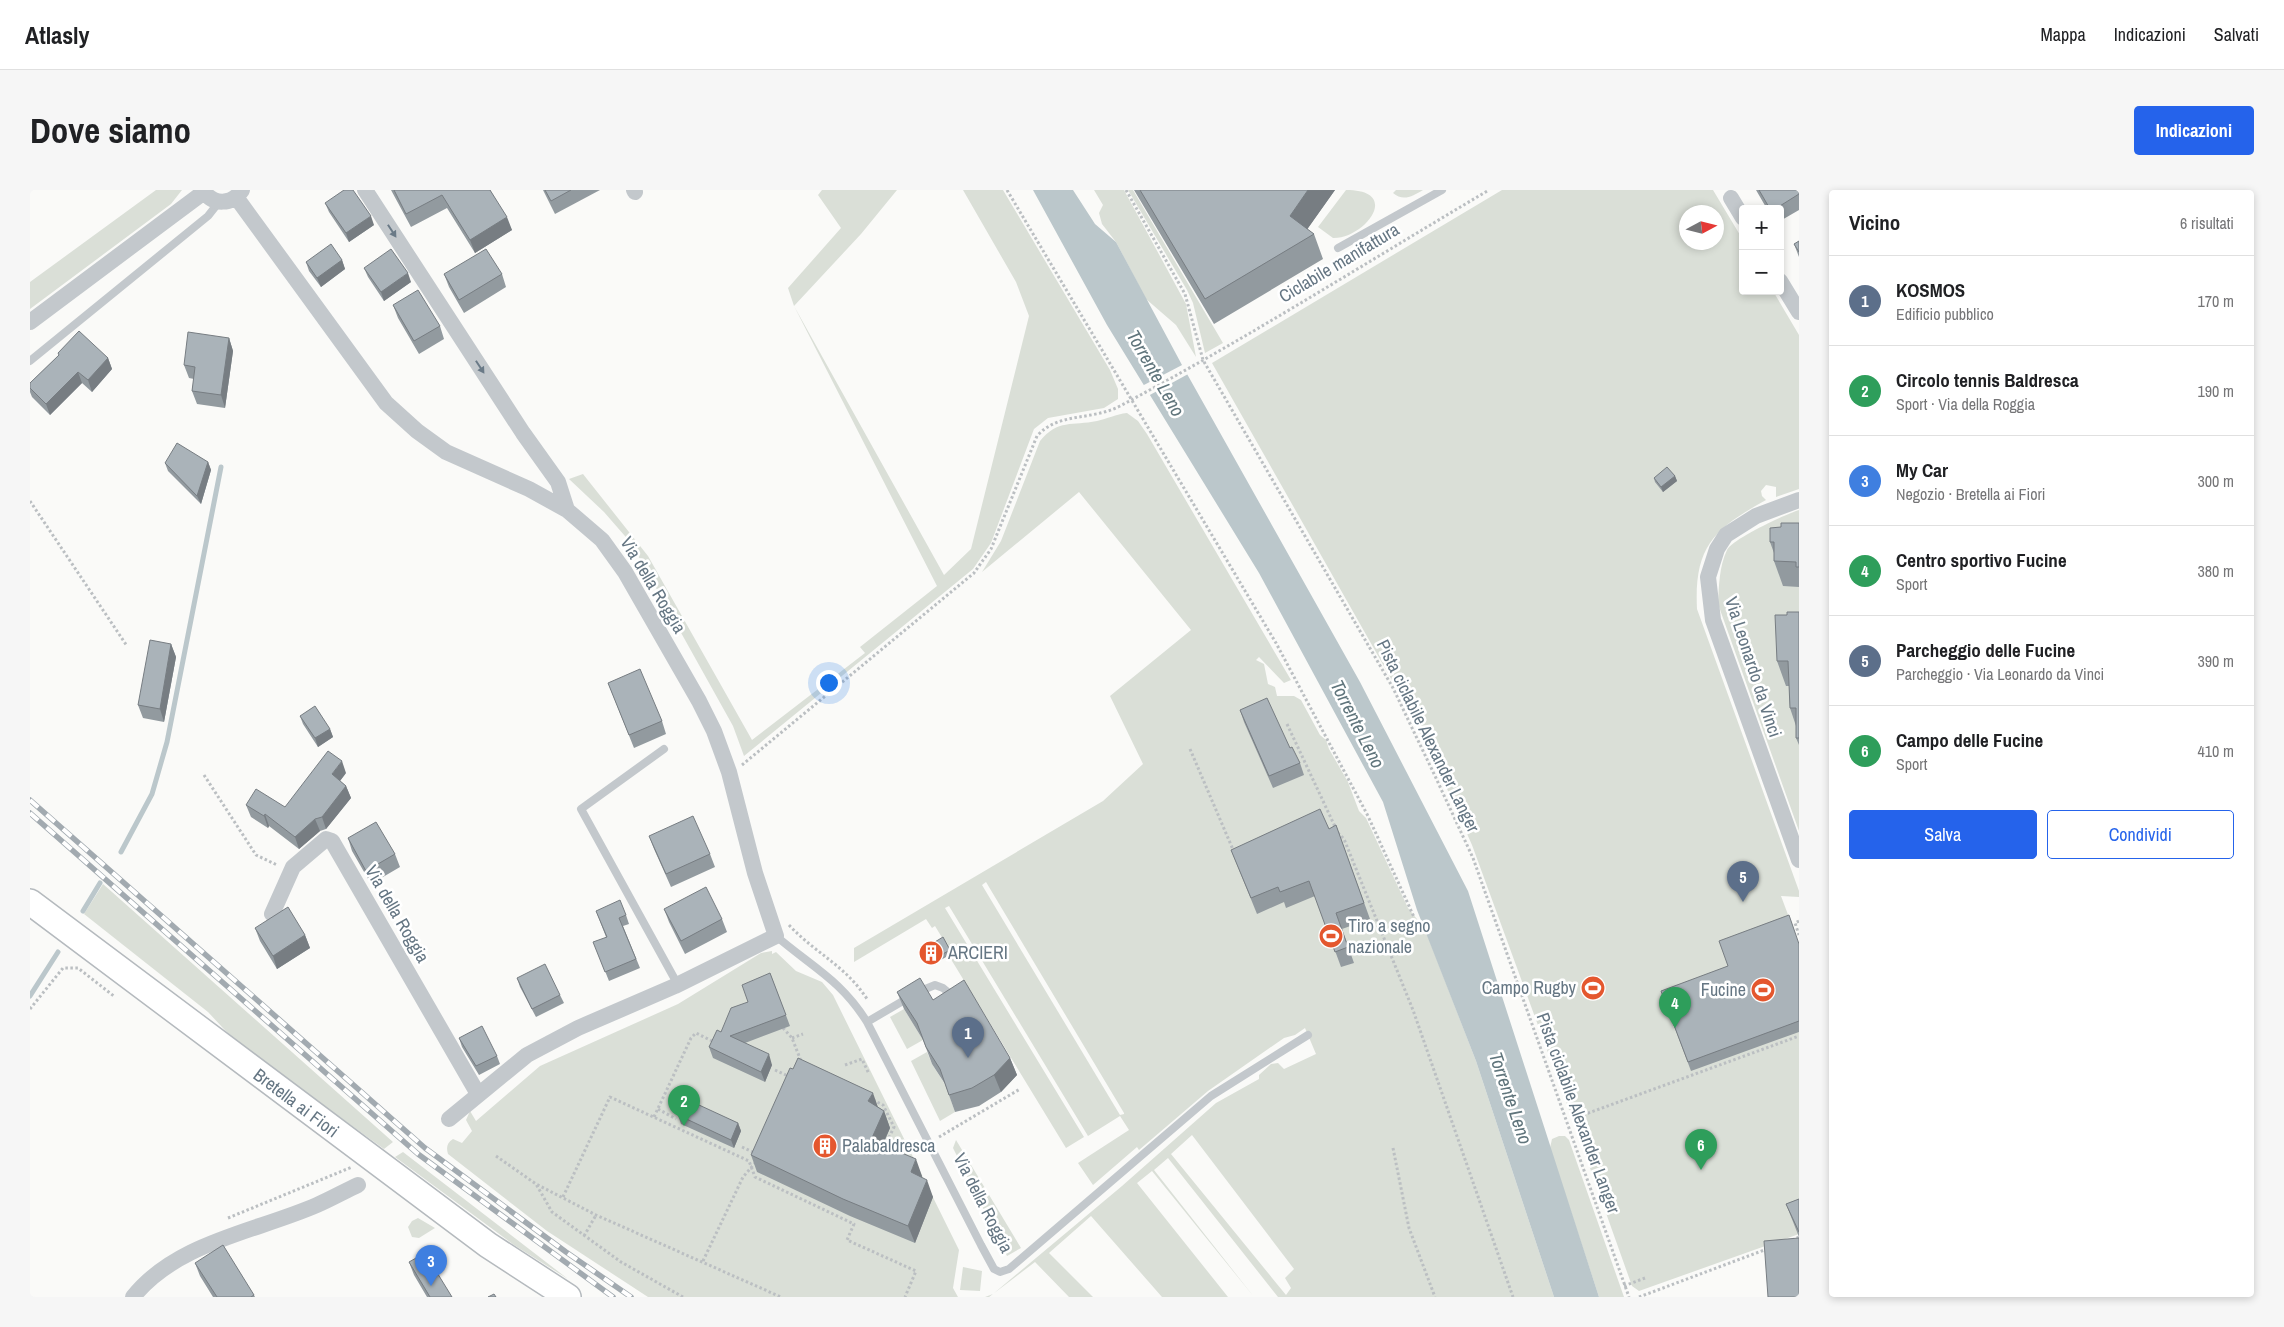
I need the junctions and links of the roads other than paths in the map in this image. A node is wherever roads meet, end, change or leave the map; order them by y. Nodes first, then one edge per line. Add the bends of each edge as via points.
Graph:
1 (365, 190) edge
2 (1442, 190) edge
3 (204, 191) edge
4 (239, 194) edge
5 (1731, 198) dead end
6 (219, 202) junction
7 (1739, 211) edge
8 (1338, 248) dead end
9 (1784, 288) edge
10 (1799, 312) edge
11 (30, 322) edge
12 (30, 361) edge
13 (1799, 500) edge
14 (567, 510) junction
15 (664, 749) dead end
16 (1799, 860) edge
17 (30, 893) edge
18 (30, 902) edge
19 (272, 914) dead end
20 (776, 936) junction
21 (78, 938) junction
22 (678, 985) junction
23 (949, 993) edge
24 (867, 1022) junction
25 (1308, 1035) dead end
26 (478, 1094) junction
27 (449, 1119) dead end
28 (358, 1185) dead end
29 (133, 1297) edge
30 (568, 1297) edge

1 -> 14 street via 558,482
2 - 8 lane
3 - 6 street
3 - 11 street
4 - 6 street
4 - 14 street, Via della Roggia via 264,239 386,403 446,452 529,489
5 - 7 street
6 - 12 lane via 208,216
9 - 10 street
13 - 16 street, Via Leonardo da Vinci via 1756,516 1726,535 1708,577 1713,620
14 - 20 street, Via della Roggia via 602,540 625,572 714,731
15 - 22 lane via 581,809
17 - 21 main road
18 - 21 main road, Bretella ai Fiori
19 - 26 street, Via della Roggia via 292,867 326,839 332,841
20 - 22 street
20 - 24 lane, Via della Roggia via 829,975 853,1000
21 - 30 main road, Bretella ai Fiori via 488,1245
22 - 26 street via 561,1037 527,1056
23 - 24 lane via 939,986 925,987
24 - 25 lane, Via della Roggia via 981,1245 994,1269 1000,1272 1010,1269 1211,1096
26 - 27 street
28 - 29 street via 316,1205 209,1244 146,1282

